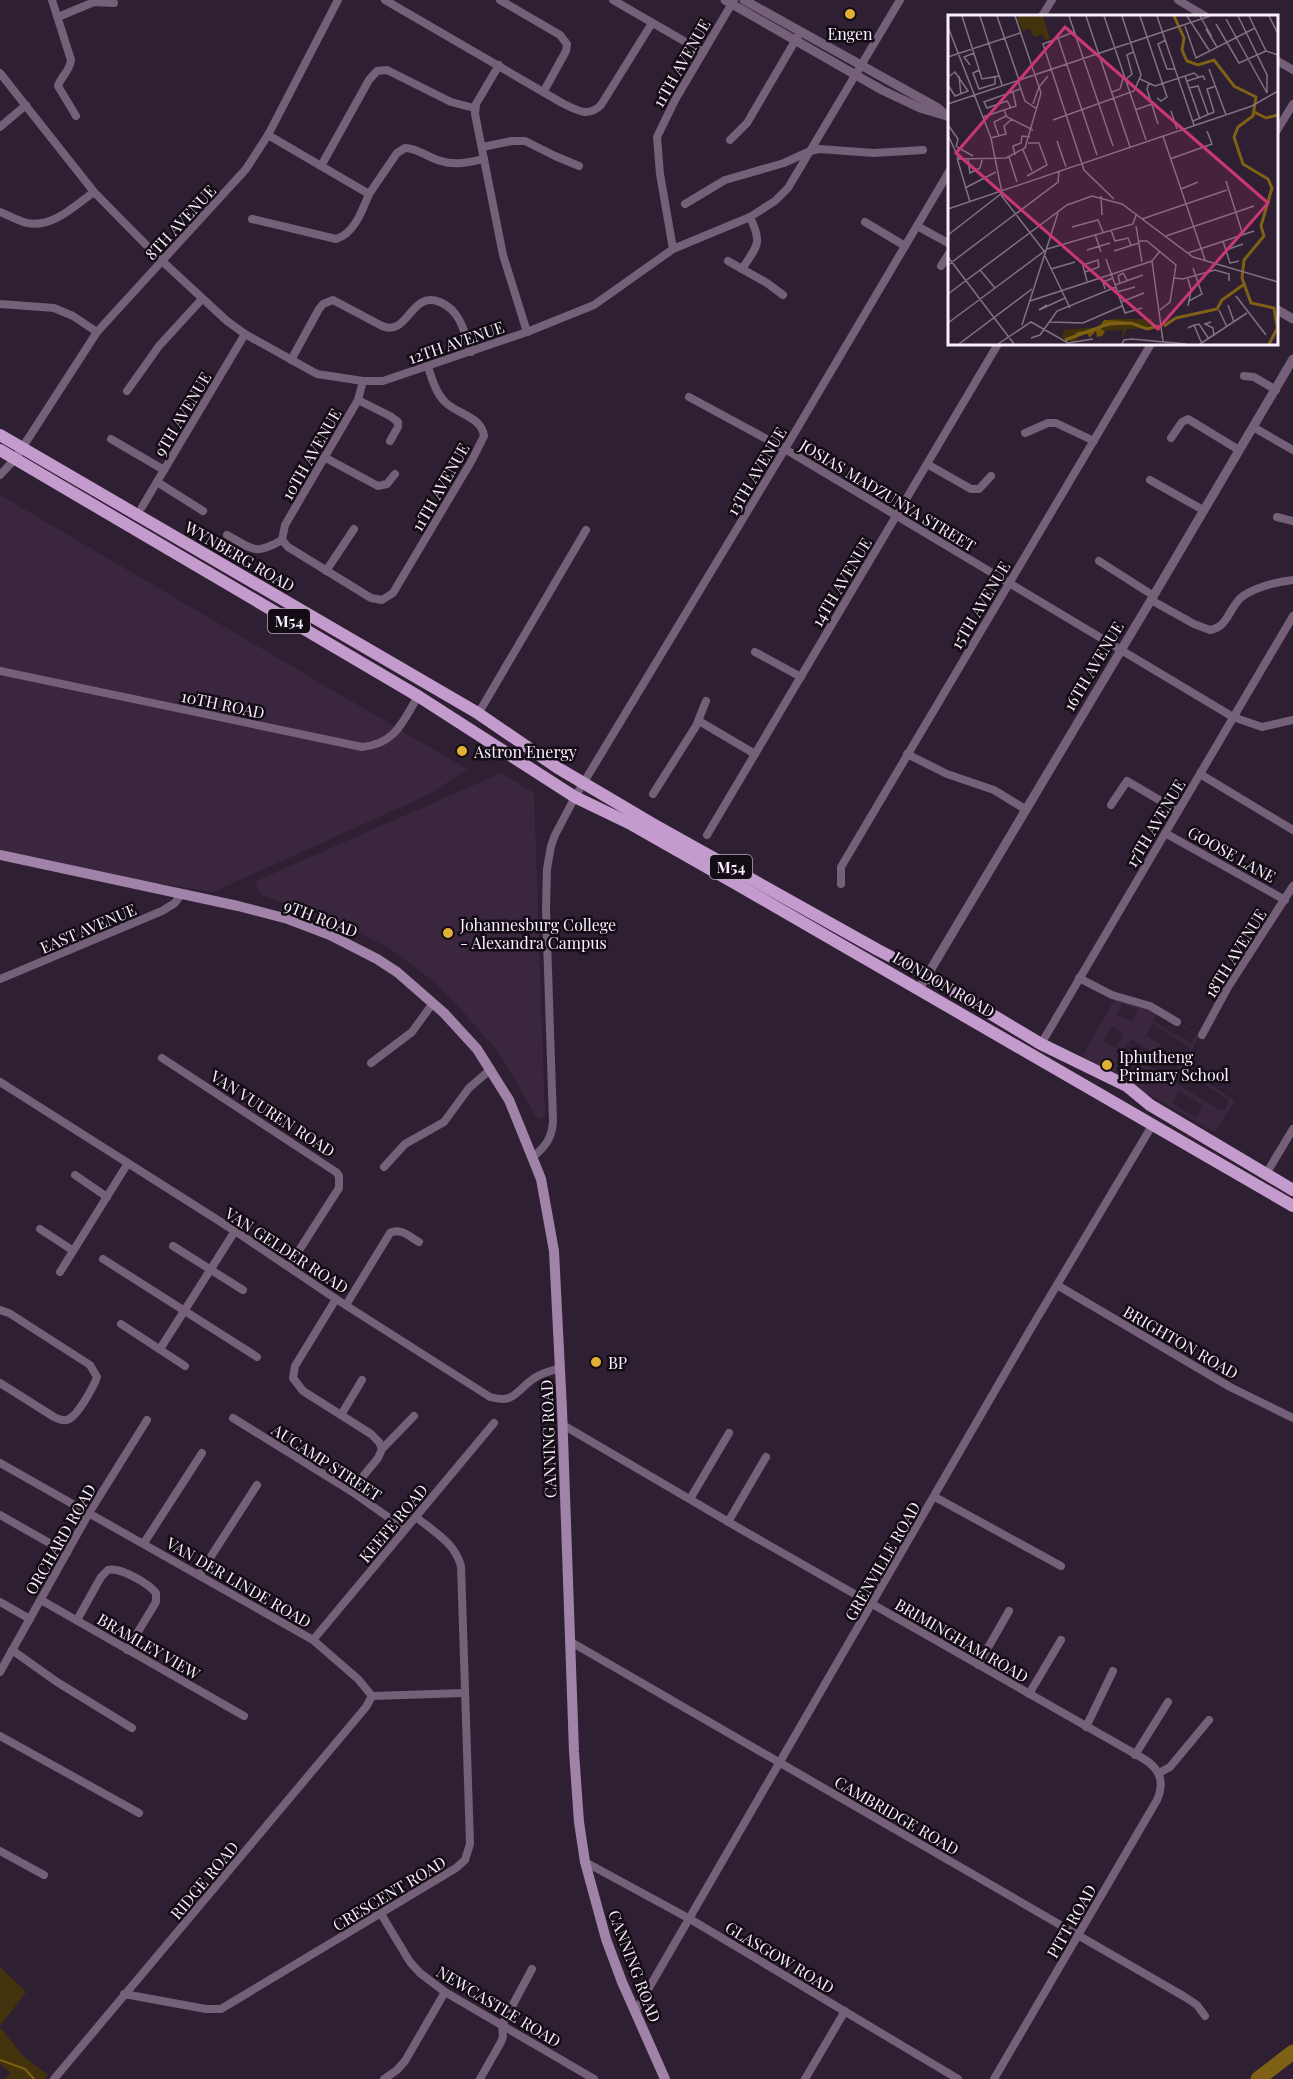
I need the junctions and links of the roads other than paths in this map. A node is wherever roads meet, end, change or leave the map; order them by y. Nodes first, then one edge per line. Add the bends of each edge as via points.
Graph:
1 (52, 0) edge
2 (338, 0) edge
3 (385, 0) edge
4 (500, 0) edge
5 (612, 0) edge
6 (900, 0) edge
7 (1052, 0) edge
8 (1178, 0) edge
9 (738, 2) edge
10 (114, 3) dead end
11 (1193, 14) edge
12 (1043, 15) edge
13 (58, 17) junction
14 (652, 23) junction
15 (800, 32) junction
16 (795, 41) junction
17 (702, 52) junction
18 (1278, 61) edge
19 (499, 65) junction
20 (863, 65) junction
21 (1293, 70) edge
22 (0, 73) edge
23 (856, 75) junction
24 (544, 91) junction
25 (26, 105) junction
26 (1293, 105) edge
27 (474, 108) junction
28 (76, 116) dead end
29 (948, 116) edge
30 (0, 127) edge
31 (1278, 129) edge
32 (268, 135) junction
33 (730, 140) dead end
34 (482, 147) junction
35 (923, 150) dead end
36 (808, 152) junction
37 (484, 159) junction
38 (321, 166) junction
39 (579, 166) dead end
40 (948, 173) edge
41 (94, 192) junction
42 (369, 194) junction
43 (685, 204) dead end
44 (0, 212) edge
45 (750, 217) junction
46 (252, 219) dead end
47 (865, 222) dead end
48 (917, 226) junction
49 (948, 243) edge
50 (905, 246) junction
51 (673, 249) junction
52 (948, 255) edge
53 (162, 261) junction
54 (728, 261) dead end
55 (941, 266) dead end
56 (742, 270) junction
57 (783, 296) dead end
58 (202, 299) junction
59 (0, 304) edge
60 (1278, 310) edge
61 (1293, 319) edge
62 (98, 332) junction
63 (527, 332) junction
64 (245, 334) junction
65 (997, 345) edge
66 (1150, 345) edge
67 (471, 352) junction
68 (1293, 359) edge
69 (291, 360) junction
70 (428, 367) junction
71 (1244, 376) dead end
72 (363, 381) junction
73 (1275, 390) junction
74 (127, 391) dead end
75 (689, 397) dead end
76 (358, 400) junction
77 (1253, 427) junction
78 (1025, 433) dead end
79 (0, 435) edge
80 (1170, 438) dead end
81 (111, 439) dead end
82 (390, 441) dead end
83 (1094, 441) junction
84 (785, 449) junction
85 (0, 450) edge
86 (1239, 450) junction
87 (1293, 450) edge
88 (19, 454) junction
89 (324, 457) junction
90 (927, 464) junction
91 (164, 470) junction
92 (395, 474) dead end
93 (0, 475) edge
94 (991, 476) dead end
95 (1150, 480) dead end
96 (157, 482) junction
97 (142, 507) dead end
98 (1203, 510) junction
99 (203, 511) dead end
100 (896, 516) junction
101 (1277, 518) dead end
102 (1293, 521) edge
103 (354, 529) dead end
104 (586, 530) dead end
105 (227, 535) dead end
106 (282, 540) junction
107 (1099, 561) dead end
108 (326, 571) junction
109 (1293, 580) edge
110 (1009, 583) junction
111 (1153, 598) junction
112 (1292, 618) edge
113 (1120, 651) junction
114 (755, 652) dead end
115 (0, 670) edge
116 (801, 677) junction
117 (418, 696) junction
118 (706, 701) dead end
119 (478, 714) junction
120 (1233, 717) junction
121 (1293, 720) edge
122 (699, 721) junction
123 (755, 754) junction
124 (907, 754) junction
125 (1200, 774) junction
126 (584, 784) junction
127 (653, 794) dead end
128 (575, 797) junction
129 (1111, 805) dead end
130 (1025, 809) junction
131 (1178, 811) junction
132 (1293, 830) edge
133 (1165, 832) junction
134 (707, 835) dead end
135 (0, 855) edge
136 (841, 884) dead end
137 (1293, 886) edge
138 (182, 893) junction
139 (1285, 900) junction
140 (926, 975) junction
141 (1079, 978) junction
142 (0, 980) edge
143 (919, 989) junction
144 (433, 1003) junction
145 (1177, 1022) dead end
146 (1202, 1035) dead end
147 (1041, 1044) junction
148 (162, 1058) dead end
149 (371, 1063) dead end
150 (491, 1069) junction
151 (0, 1082) edge
152 (1153, 1124) junction
153 (1293, 1129) edge
154 (533, 1157) junction
155 (128, 1163) junction
156 (384, 1167) dead end
157 (1266, 1174) junction
158 (75, 1175) dead end
159 (1293, 1190) edge
160 (107, 1197) junction
161 (1293, 1206) edge
162 (40, 1229) dead end
163 (236, 1231) junction
164 (419, 1242) dead end
165 (172, 1246) dead end
166 (72, 1250) junction
167 (103, 1259) dead end
168 (289, 1266) junction
169 (210, 1269) junction
170 (60, 1272) dead end
171 (1058, 1285) junction
172 (243, 1290) dead end
173 (336, 1299) junction
174 (346, 1305) junction
175 (0, 1310) edge
176 (184, 1310) junction
177 (121, 1324) dead end
178 (160, 1349) junction
179 (257, 1357) dead end
180 (185, 1366) dead end
181 (560, 1368) junction
182 (362, 1380) dead end
183 (0, 1383) edge
184 (341, 1415) junction
185 (414, 1416) dead end
186 (233, 1418) dead end
187 (1293, 1418) edge
188 (147, 1420) dead end
189 (494, 1423) dead end
190 (563, 1425) junction
191 (729, 1433) dead end
192 (382, 1449) junction
193 (202, 1453) dead end
194 (766, 1457) dead end
195 (0, 1463) edge
196 (257, 1485) dead end
197 (351, 1491) junction
198 (935, 1497) junction
199 (690, 1499) junction
200 (89, 1513) junction
201 (0, 1515) edge
202 (416, 1517) junction
203 (728, 1522) junction
204 (405, 1530) junction
205 (144, 1543) junction
206 (67, 1553) junction
207 (1061, 1566) dead end
208 (199, 1575) junction
209 (40, 1600) junction
210 (0, 1602) edge
211 (871, 1604) junction
212 (1009, 1611) dead end
213 (30, 1619) junction
214 (76, 1620) junction
215 (313, 1640) junction
216 (1061, 1640) dead end
217 (571, 1642) junction
218 (12, 1650) junction
219 (128, 1650) junction
220 (978, 1665) junction
221 (1113, 1671) dead end
222 (0, 1672) edge
223 (465, 1693) junction
224 (1029, 1694) junction
225 (372, 1696) junction
226 (1168, 1701) dead end
227 (244, 1716) dead end
228 (1209, 1720) dead end
229 (1086, 1726) junction
230 (132, 1728) dead end
231 (0, 1736) edge
232 (1136, 1755) junction
233 (780, 1764) junction
234 (1159, 1773) junction
235 (139, 1813) dead end
236 (0, 1851) edge
237 (585, 1862) junction
238 (44, 1875) dead end
239 (381, 1914) junction
240 (690, 1919) junction
241 (1078, 1936) junction
242 (532, 1969) dead end
243 (445, 1992) junction
244 (124, 1994) junction
245 (845, 2011) junction
246 (635, 2012) junction
247 (1205, 2016) dead end
248 (502, 2025) junction
249 (808, 2078) edge
250 (54, 2079) edge
251 (384, 2079) edge
252 (480, 2079) edge
253 (594, 2079) edge
254 (665, 2079) edge
255 (958, 2079) edge
256 (994, 2079) edge

1 - 13 street
2 - 32 street, 8TH AVENUE
3 - 19 street
4 - 24 street via 566,41 566,51
5 - 14 street
6 - 20 street, 12TH AVENUE
7 - 12 street
8 - 11 street
9 - 15 street
9 - 16 street
9 - 17 street, 11TH AVENUE
10 - 13 street via 94,2
13 - 28 street via 71,60 71,67 58,86
14 - 17 street
14 - 24 street via 597,110 579,111
15 - 16 street
15 - 20 street
16 - 23 street
16 - 33 street via 747,123
17 - 51 street, 11TH AVENUE via 657,137
18 - 21 street
19 - 24 street
19 - 27 street
20 - 23 street, 12TH AVENUE
20 - 29 street
22 - 25 street, 12TH AVENUE
23 - 29 street via 914,106
23 - 36 street, 12TH AVENUE
25 - 30 street
25 - 41 street, 12TH AVENUE
26 - 31 street
27 - 34 street
27 - 38 street via 451,102 387,70 377,71
32 - 38 street
32 - 53 street, 8TH AVENUE via 246,169
34 - 37 street
34 - 39 street via 525,141
35 - 36 street
36 - 43 street via 724,180
36 - 45 street, 12TH AVENUE via 785,192
37 - 42 street via 459,164 441,162 405,148 397,153
37 - 63 street via 505,265
38 - 42 street
40 - 48 street, 13TH AVENUE
41 - 44 street via 47,222 25,223
41 - 53 street, 12TH AVENUE
42 - 46 street via 350,231 336,239
45 - 51 street, 12TH AVENUE
45 - 56 street via 758,243
47 - 50 street
48 - 49 street
48 - 50 street, 13TH AVENUE
50 - 84 street, 13TH AVENUE
51 - 63 street, 12TH AVENUE via 594,305
52 - 55 street
53 - 58 street, 12TH AVENUE
53 - 62 street, 8TH AVENUE
54 - 56 street
56 - 57 street
58 - 64 street, 12TH AVENUE
58 - 74 street via 159,346
59 - 62 street via 54,308
60 - 61 street
62 - 88 street, 8TH AVENUE
63 - 67 street, 12TH AVENUE
64 - 69 street, 12TH AVENUE
64 - 91 street, 9TH AVENUE
65 - 90 street, 14TH AVENUE
66 - 83 street, 15TH AVENUE
67 - 69 street via 459,318 438,302 420,303 399,326 391,329 333,300 319,309
67 - 70 street, 12TH AVENUE
68 - 73 street, 16TH AVENUE
69 - 72 street, 12TH AVENUE via 324,376
70 - 72 street, 12TH AVENUE via 390,380
70 - 108 street, 11TH AVENUE via 443,400 482,427 484,436 387,598 371,598
71 - 73 street via 1254,377
72 - 76 street, 10TH AVENUE
73 - 77 street, 16TH AVENUE
75 - 84 street, JOSIAS MADZUNYA STREET
76 - 82 street via 398,422
76 - 89 street, 10TH AVENUE
77 - 86 street, 16TH AVENUE
77 - 87 street
78 - 83 street via 1056,423
79 - 88 main road, WYNBERG ROAD / M54
80 - 86 street via 1188,419
81 - 91 street
83 - 110 street, 15TH AVENUE
84 - 100 street, JOSIAS MADZUNYA STREET
84 - 126 street, 13TH AVENUE
85 - 88 main road, WYNBERG ROAD / M54
86 - 98 street, 16TH AVENUE
88 - 93 street, 8TH AVENUE
88 - 117 main road, WYNBERG ROAD / M54
88 - 119 main road, WYNBERG ROAD / M54
89 - 92 street via 378,486 387,484
89 - 106 street, 10TH AVENUE via 285,525
90 - 94 street via 975,490
90 - 100 street, 14TH AVENUE
91 - 96 street, 9TH AVENUE
95 - 98 street
96 - 97 street, 9TH AVENUE
96 - 99 street
98 - 111 street, 16TH AVENUE
100 - 110 street, JOSIAS MADZUNYA STREET
100 - 116 street, 14TH AVENUE
101 - 102 street
103 - 108 street
104 - 119 street
105 - 106 street via 257,550
106 - 108 street
107 - 111 street
109 - 111 street via 1242,597 1221,626 1210,630
110 - 113 street, JOSIAS MADZUNYA STREET
110 - 124 street, 15TH AVENUE
111 - 113 street, 16TH AVENUE
112 - 120 street, 17TH AVENUE
113 - 120 street, JOSIAS MADZUNYA STREET
113 - 130 street, 16TH AVENUE
114 - 116 street
115 - 117 street, 10TH ROAD via 362,747 392,736
116 - 123 street, 14TH AVENUE
117 - 128 main road, WYNBERG ROAD / M54
118 - 122 street
119 - 126 main road, WYNBERG ROAD / M54
120 - 121 street, JOSIAS MADZUNYA STREET via 1262,727
120 - 125 street, 17TH AVENUE
122 - 123 street
122 - 127 street
123 - 134 street, 14TH AVENUE
124 - 130 street via 946,774 994,790
124 - 136 street, 15TH AVENUE via 840,867
125 - 131 street, 17TH AVENUE
125 - 132 street
126 - 128 street, 13TH AVENUE
126 - 140 main road, LONDON ROAD / M54
128 - 143 main road, LONDON ROAD / M54 via 646,833
128 - 154 street via 555,835 547,869 553,1121 547,1145
129 - 131 street via 1127,782
130 - 140 street, 16TH AVENUE
131 - 133 street, 17TH AVENUE
133 - 139 street, GOOSE LANE
133 - 141 street, 17TH AVENUE
135 - 138 main road, 9TH ROAD
137 - 139 street, 18TH AVENUE
138 - 142 street, EAST AVENUE via 162,911
138 - 144 main road, 9TH ROAD via 266,913 330,934 377,959
139 - 146 street, 18TH AVENUE
140 - 143 street, 16TH AVENUE
140 - 147 main road, LONDON ROAD / M54
141 - 145 street via 1112,995 1150,1006
141 - 147 street, 17TH AVENUE
143 - 152 main road, LONDON ROAD / M54
144 - 149 street via 412,1032
144 - 150 main road, 9TH ROAD
147 - 157 main road, LONDON ROAD / M54 via 1127,1086 1150,1105
148 - 168 street, VAN VUUREN ROAD via 339,1176 339,1188
150 - 154 main road, 9TH ROAD
150 - 156 street via 469,1088 444,1122 405,1144
151 - 155 street, VAN GELDER ROAD
152 - 161 main road, LONDON ROAD / M54
152 - 171 street, GRENVILLE ROAD
153 - 157 street
154 - 181 main road, CANNING ROAD via 552,1233
155 - 160 street
155 - 163 street, VAN GELDER ROAD
157 - 159 main road, LONDON ROAD / M54
158 - 160 street
160 - 166 street
162 - 166 street
163 - 168 street, VAN GELDER ROAD
163 - 169 street
164 - 174 street via 399,1231 390,1233
165 - 169 street
166 - 170 street
167 - 176 street
168 - 173 street, VAN GELDER ROAD
169 - 172 street
169 - 176 street
171 - 187 street, BRIGHTON ROAD via 1230,1387
171 - 198 street, GRENVILLE ROAD
173 - 174 street, VAN GELDER ROAD
173 - 184 street via 295,1366 293,1378 303,1391
174 - 181 street, VAN GELDER ROAD via 494,1398 510,1398 536,1377
175 - 183 street via 90,1365 97,1377 77,1411 64,1420
176 - 178 street
176 - 179 street
177 - 178 street
178 - 180 street
181 - 190 main road, CANNING ROAD
182 - 184 street
184 - 192 street via 375,1438
185 - 192 street
186 - 197 street, AUCAMP STREET
188 - 200 street, ORCHARD ROAD
189 - 202 street, KEEFE ROAD
190 - 199 street, BRIMINGHAM ROAD
190 - 217 main road, CANNING ROAD
191 - 199 street
192 - 197 street
193 - 205 street
194 - 203 street
195 - 200 street, VAN DER LINDE ROAD
196 - 208 street
197 - 204 street, AUCAMP STREET
198 - 207 street
198 - 211 street, GRENVILLE ROAD
199 - 203 street, BRIMINGHAM ROAD
200 - 205 street, VAN DER LINDE ROAD
200 - 206 street, ORCHARD ROAD
201 - 206 street
202 - 204 street, KEEFE ROAD
202 - 223 street, CRESCENT ROAD via 446,1541 459,1559
203 - 211 street, BRIMINGHAM ROAD
204 - 215 street, KEEFE ROAD
205 - 208 street, VAN DER LINDE ROAD
206 - 209 street, ORCHARD ROAD
208 - 215 street, VAN DER LINDE ROAD
209 - 213 street, ORCHARD ROAD
209 - 214 street, BRAMLEY VIEW
210 - 213 street
211 - 220 street, BRIMINGHAM ROAD
211 - 233 street, GRENVILLE ROAD
212 - 220 street
213 - 218 street, ORCHARD ROAD
214 - 219 street, BRAMLEY VIEW
214 - 219 street via 108,1570 117,1569 132,1576 154,1590 157,1598
215 - 225 street, VAN DER LINDE ROAD
216 - 224 street
217 - 233 street, CAMBRIDGE ROAD
217 - 237 main road, CANNING ROAD via 577,1800
218 - 222 street, ORCHARD ROAD
218 - 230 street
219 - 227 street, BRAMLEY VIEW
220 - 224 street, BRIMINGHAM ROAD
221 - 229 street
223 - 225 street
223 - 239 street, CRESCENT ROAD via 468,1855 456,1868
224 - 229 street, BRIMINGHAM ROAD
225 - 244 street, RIDGE ROAD
226 - 232 street
228 - 234 street via 1170,1767
229 - 232 street, BRIMINGHAM ROAD
231 - 235 street
232 - 234 street, BRIMINGHAM ROAD
233 - 240 street, GRENVILLE ROAD
233 - 241 street, CAMBRIDGE ROAD
234 - 241 street, PITT ROAD via 1161,1786 1156,1800
236 - 238 street
237 - 240 street, GLASGOW ROAD
237 - 246 main road, CANNING ROAD via 606,1939
239 - 243 street, NEWCASTLE ROAD via 415,1969
239 - 244 street, CRESCENT ROAD via 221,2009
240 - 245 street, GLASGOW ROAD
240 - 246 street, GRENVILLE ROAD
241 - 247 street, CAMBRIDGE ROAD via 1192,2001
241 - 256 street, PITT ROAD
242 - 248 street
243 - 248 street, NEWCASTLE ROAD
243 - 251 street via 405,2061
244 - 250 street, RIDGE ROAD
245 - 249 street
245 - 255 street, GLASGOW ROAD
246 - 254 main road, CANNING ROAD
248 - 252 street via 501,2042
248 - 253 street, NEWCASTLE ROAD

